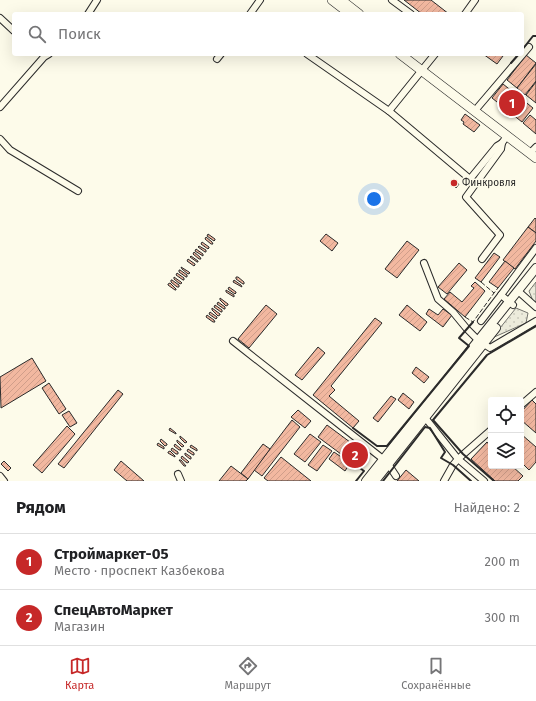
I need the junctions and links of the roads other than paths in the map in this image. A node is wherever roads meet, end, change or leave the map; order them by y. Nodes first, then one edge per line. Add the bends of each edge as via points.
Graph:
1 (97, 0) edge
2 (260, 0) edge
3 (332, 0) edge
4 (341, 0) edge
5 (392, 0) edge
6 (475, 0) edge
7 (89, 12) edge
8 (251, 12) edge
9 (347, 12) edge
10 (356, 12) edge
11 (408, 12) edge
12 (466, 12) edge
13 (0, 18) edge
14 (12, 29) edge
15 (529, 47) dead end
16 (524, 53) edge
17 (44, 56) edge
18 (310, 56) edge
19 (403, 56) edge
20 (412, 56) edge
21 (433, 56) edge
22 (521, 56) edge
23 (423, 69) junction
24 (0, 107) edge
25 (478, 107) junction
26 (389, 111) junction
27 (0, 139) edge
28 (505, 139) junction
29 (535, 152) edge
30 (78, 190) dead end
31 (536, 248) edge
32 (482, 259) dead end
33 (424, 264) dead end
34 (536, 268) edge
35 (536, 276) edge
36 (520, 292) junction
37 (500, 295) junction
38 (511, 304) junction
39 (536, 307) edge
40 (481, 321) dead end
41 (536, 321) edge
42 (233, 341) dead end
43 (481, 343) junction
44 (536, 392) edge
45 (524, 402) edge
46 (423, 415) junction
47 (488, 433) edge
48 (458, 459) junction
49 (385, 462) junction
50 (178, 474) dead end
51 (0, 476) edge
52 (396, 476) dead end
53 (4, 481) edge
54 (181, 481) edge
55 (366, 481) edge
56 (374, 481) edge
57 (444, 481) edge
58 (484, 481) edge

1 - 7 street
2 - 8 street
3 - 9 highway
4 - 10 highway
5 - 11 street
6 - 12 street
13 - 14 street
15 - 16 street
17 - 24 street
18 - 26 street
19 - 23 highway
20 - 23 highway
21 - 23 street
22 - 25 street
23 - 25 highway
23 - 26 street
23 - 28 highway
25 - 29 highway
26 - 28 street via 470,179
27 - 30 street via 10,150
28 - 29 highway
28 - 32 street via 501,149 466,197 500,235
31 - 37 street
33 - 43 street via 438,299
34 - 36 main road
35 - 36 main road
36 - 38 main road
36 - 39 street
37 - 38 street
37 - 40 street
38 - 43 main road
41 - 43 street via 490,348
42 - 49 street
43 - 46 main road
44 - 45 street
46 - 48 street
46 - 49 main road
47 - 48 street
48 - 57 street
48 - 58 street
49 - 52 street
49 - 55 main road
49 - 56 main road
50 - 54 street
51 - 53 street

